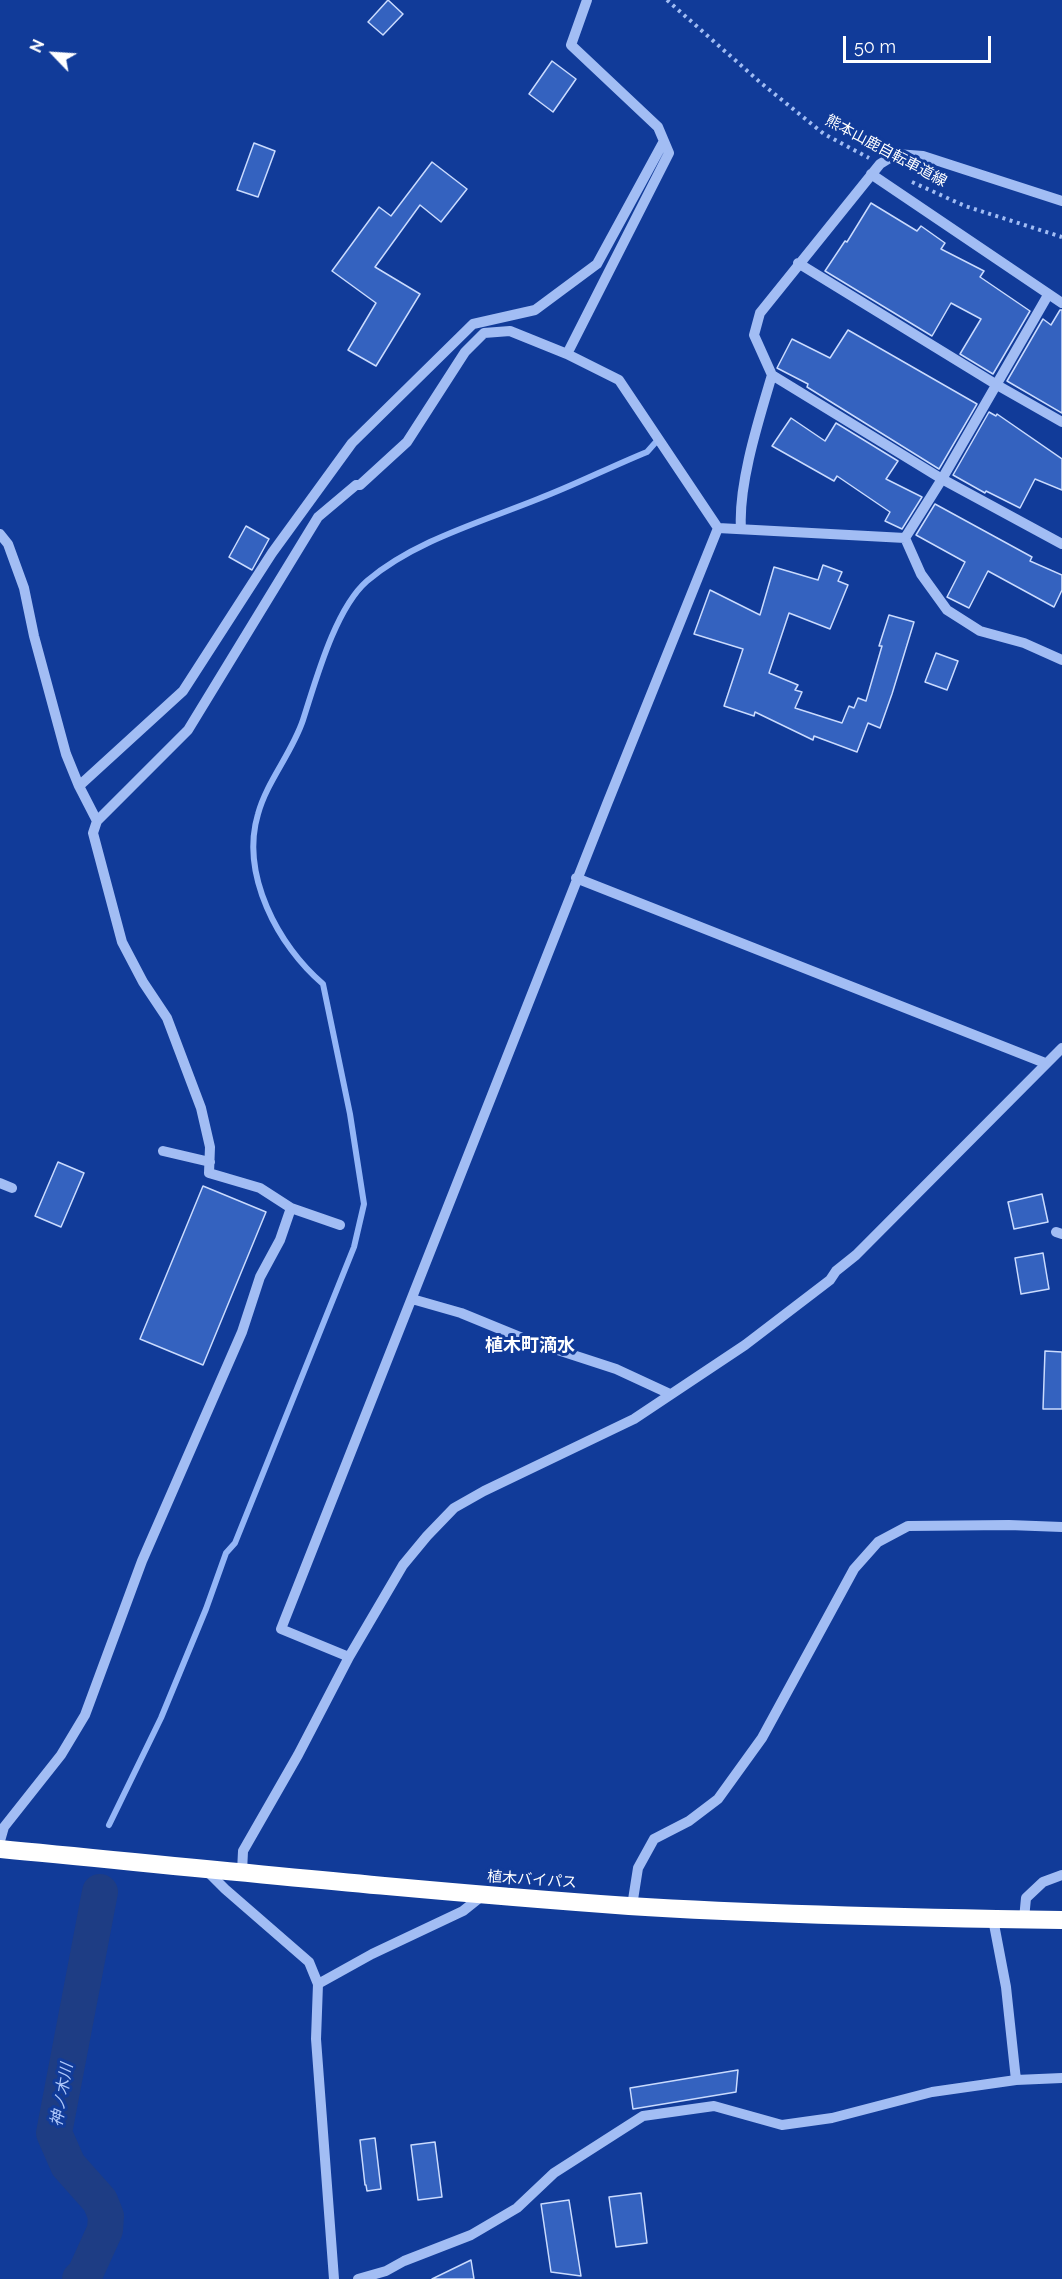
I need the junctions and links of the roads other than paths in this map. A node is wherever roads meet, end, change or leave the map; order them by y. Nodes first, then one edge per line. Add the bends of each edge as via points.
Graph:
1 (587, 0) edge
2 (664, 141) junction
3 (871, 174) junction
4 (1062, 201) edge
5 (798, 263) junction
6 (1048, 295) junction
7 (1062, 303) edge
8 (567, 354) junction
9 (772, 375) junction
10 (997, 385) junction
11 (1062, 422) edge
12 (942, 479) junction
13 (718, 528) junction
14 (741, 530) junction
15 (0, 534) edge
16 (905, 538) junction
17 (1062, 544) edge
18 (1062, 660) edge
19 (78, 786) junction
20 (97, 821) junction
21 (576, 878) junction
22 (1062, 1048) edge
23 (1045, 1063) junction
24 (163, 1151) dead end
25 (210, 1162) junction
26 (0, 1183) edge
27 (12, 1188) dead end
28 (291, 1208) junction
29 (340, 1225) dead end
30 (412, 1299) junction
31 (670, 1394) junction
32 (1062, 1527) edge
33 (349, 1657) junction
34 (0, 1841) edge
35 (0, 1849) edge
36 (205, 1869) junction
37 (242, 1872) junction
38 (1062, 1875) edge
39 (483, 1895) junction
40 (632, 1906) junction
41 (993, 1919) junction
42 (1024, 1919) junction
43 (1062, 1920) edge
44 (318, 1984) junction
45 (1062, 2078) edge
46 (1016, 2080) junction
47 (334, 2279) edge
48 (358, 2279) edge

1 - 2 street via 571,45 658,127
2 - 8 street via 669,153
2 - 19 street via 597,264 534,310 473,324 352,443 272,553 183,691
3 - 4 street via 896,154 923,156
3 - 5 street
3 - 6 street
5 - 9 street via 760,313 754,335
5 - 10 street
6 - 7 street
6 - 10 street
8 - 13 street via 619,380
8 - 20 street via 510,331 484,333 465,351 407,442 318,517 188,730
9 - 12 street
9 - 14 street via 752,447
10 - 11 street
10 - 12 street
12 - 16 street
12 - 17 street
13 - 14 street
13 - 21 street
14 - 16 street
15 - 19 street via 8,544 24,588 45,678
16 - 18 street via 921,574 947,610 980,631 1024,643
19 - 20 street
20 - 25 street via 93,833 122,942 167,1018 201,1108
21 - 23 street
21 - 30 street
22 - 23 street
23 - 31 street via 830,1280 745,1345
24 - 25 street
25 - 28 street via 209,1173 260,1188
26 - 27 street
28 - 29 street
28 - 34 street via 280,1240 260,1277 242,1332 142,1561 85,1715 61,1755 4,1827
30 - 31 street via 616,1369
30 - 33 street via 281,1629
31 - 33 street via 634,1419 454,1508 403,1565
32 - 40 street via 908,1526 878,1542 854,1569 762,1738 718,1798 689,1821 654,1839 638,1868
33 - 37 street via 243,1851
35 - 36 highway, 植木バイパス
36 - 37 highway, 植木バイパス
36 - 44 street via 309,1962
37 - 39 highway, 植木バイパス
38 - 42 street via 1043,1882 1026,1898
39 - 40 highway, 植木バイパス
39 - 44 street via 463,1911
40 - 41 highway, 植木バイパス
41 - 42 highway, 植木バイパス
41 - 46 street via 1006,1987
42 - 43 highway, 植木バイパス
44 - 47 street via 316,2039
45 - 46 street
46 - 48 street via 932,2092 832,2118 782,2125 714,2106 643,2116 554,2173 517,2208 471,2235

